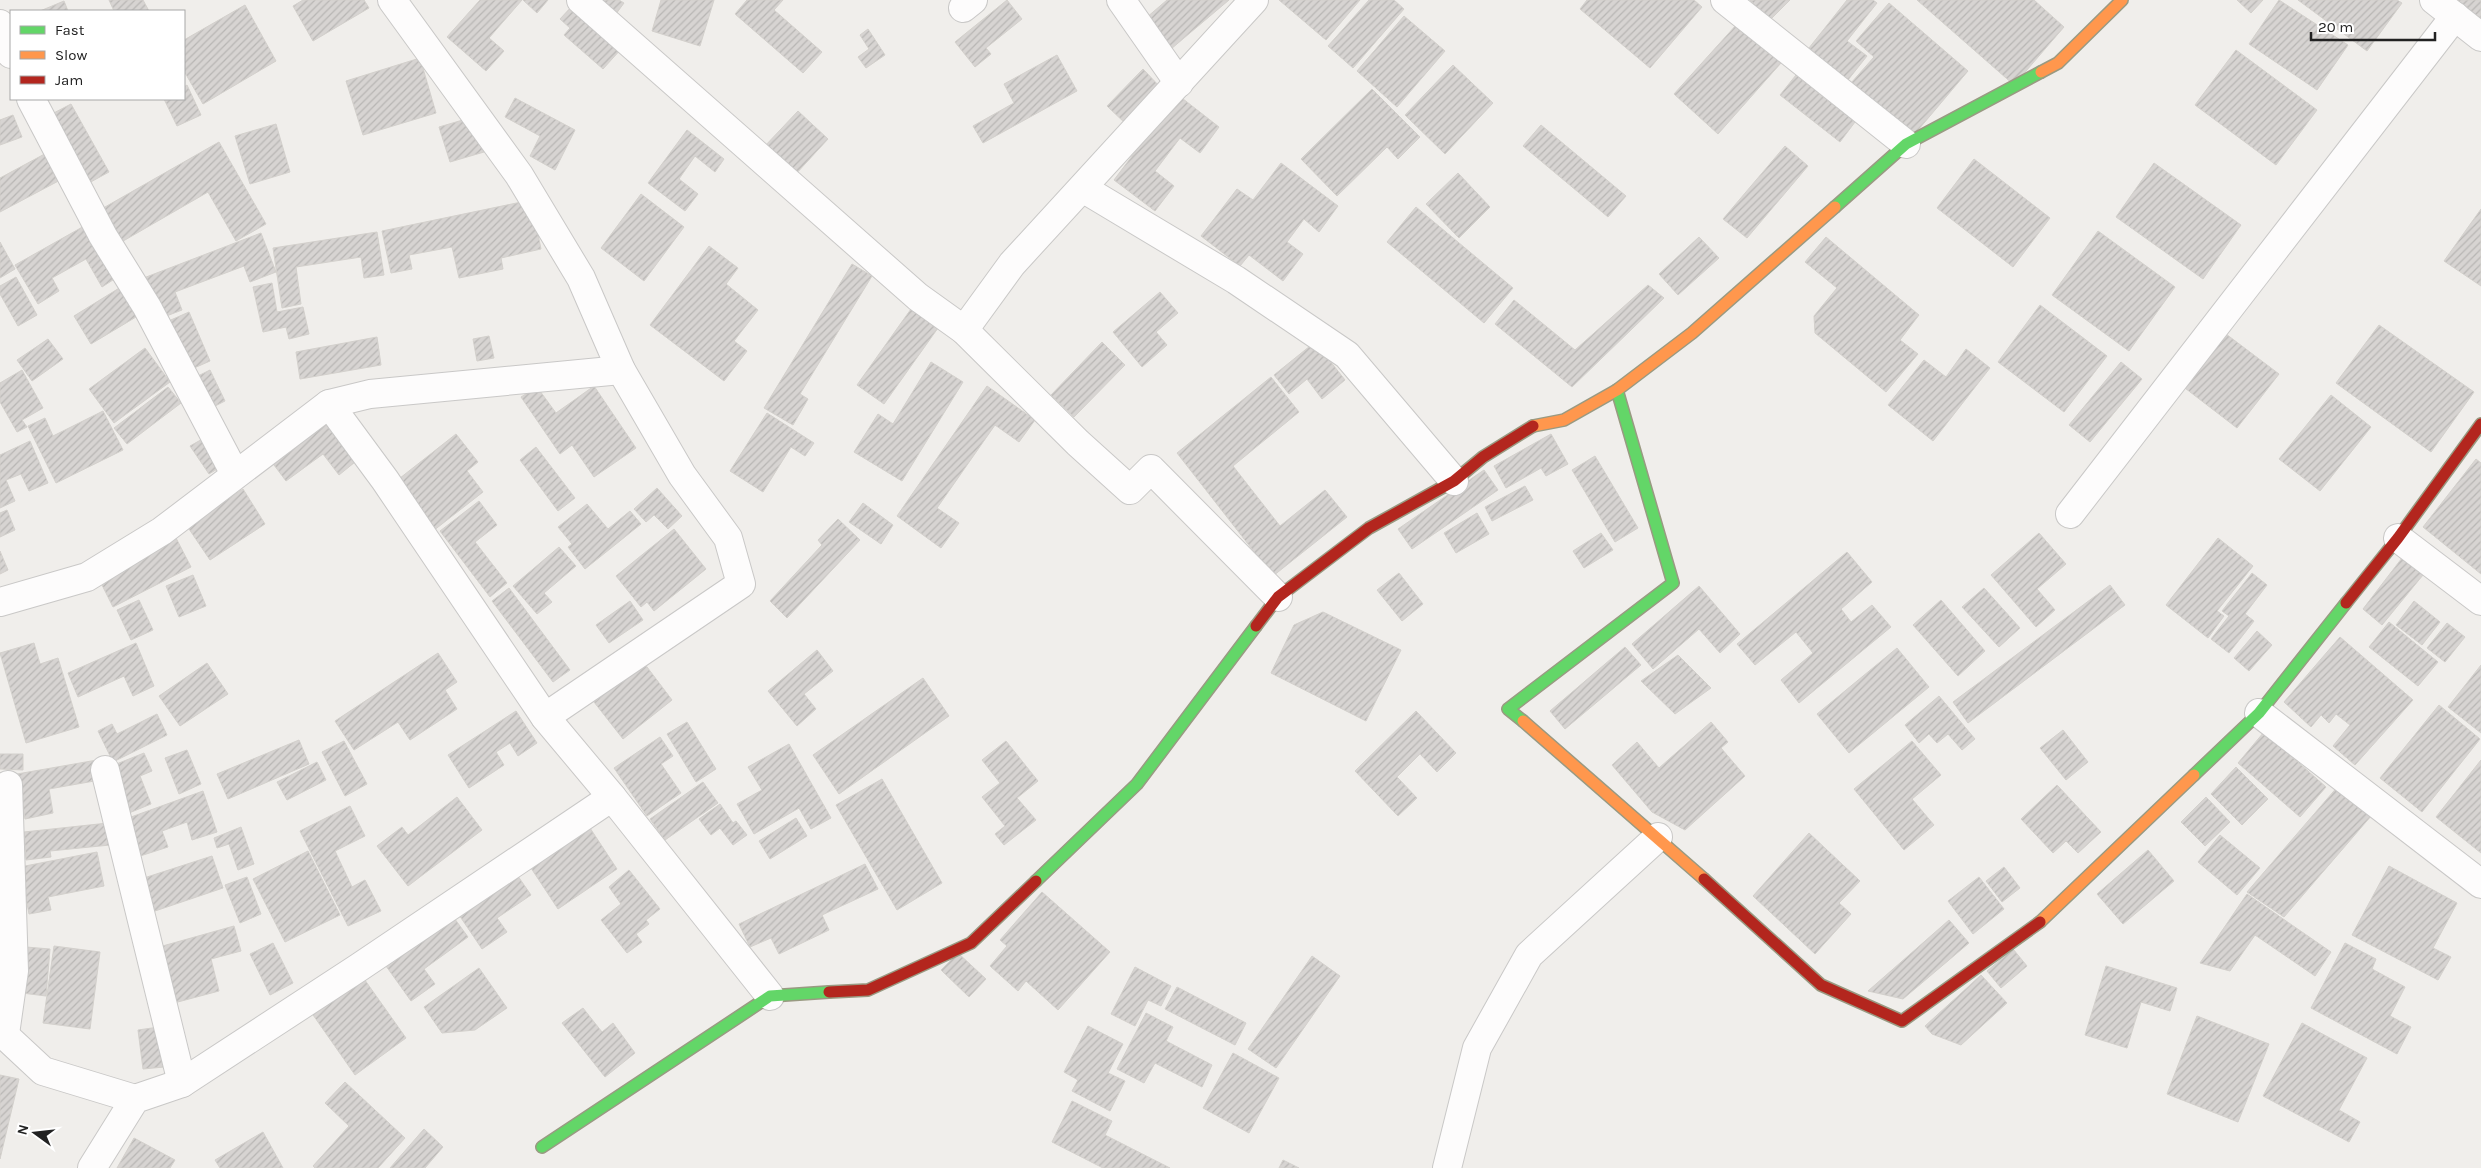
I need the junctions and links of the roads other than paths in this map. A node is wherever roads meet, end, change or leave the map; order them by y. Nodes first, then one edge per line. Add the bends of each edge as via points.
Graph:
1 (581, 0) edge
2 (1121, 0) edge
3 (1254, 0) edge
4 (1725, 0) edge
5 (2122, 0) edge
6 (394, 1) edge
7 (2444, 8) edge
8 (0, 24) edge
9 (2481, 37) edge
10 (10, 51) edge
11 (1179, 83) junction
12 (33, 100) edge
13 (1906, 144) junction
14 (1084, 189) junction
15 (964, 330) junction
16 (621, 370) junction
17 (1617, 390) junction
18 (329, 404) junction
19 (2481, 424) edge
20 (235, 474) junction
21 (1454, 481) junction
22 (2070, 514) dead end
23 (2398, 538) junction
24 (1278, 597) junction
25 (2481, 601) edge
26 (0, 602) edge
27 (2259, 713) junction
28 (545, 716) junction
29 (105, 770) dead end
30 (8, 785) dead end
31 (612, 797) junction
32 (1658, 837) junction
33 (2481, 884) edge
34 (770, 996) junction
35 (3, 1033) edge
36 (182, 1083) junction
37 (134, 1099) junction
38 (542, 1147) dead end
39 (92, 1168) edge
40 (1447, 1168) edge

1 - 15 street via 918,297
2 - 11 street
3 - 11 street
4 - 13 street
5 - 13 street via 2058,62
6 - 16 street via 524,183 581,278
7 - 9 street
7 - 22 street
8 - 10 street
11 - 14 street
12 - 20 street via 104,236 147,306
13 - 17 street via 1692,333
14 - 15 street via 1012,264
14 - 21 street via 1236,280 1347,355
15 - 24 street via 1130,490 1151,469
16 - 18 street via 370,394
16 - 28 street via 682,475 728,538 741,584
17 - 21 street via 1564,420 1532,426 1483,457
17 - 32 street via 1672,583 1508,710
18 - 20 street
18 - 28 street via 391,488
19 - 23 street
20 - 26 street via 162,531 87,577
21 - 24 street via 1369,528
23 - 25 street
23 - 27 street
24 - 34 street via 1137,784 971,943 868,990
27 - 32 street via 2043,920 1902,1021 1821,985
27 - 33 street
28 - 31 street
29 - 36 street
30 - 35 street via 14,971
31 - 34 street
31 - 36 street
32 - 40 street via 1529,955 1476,1048
34 - 38 street
35 - 37 street via 43,1071
36 - 37 street
37 - 39 street

